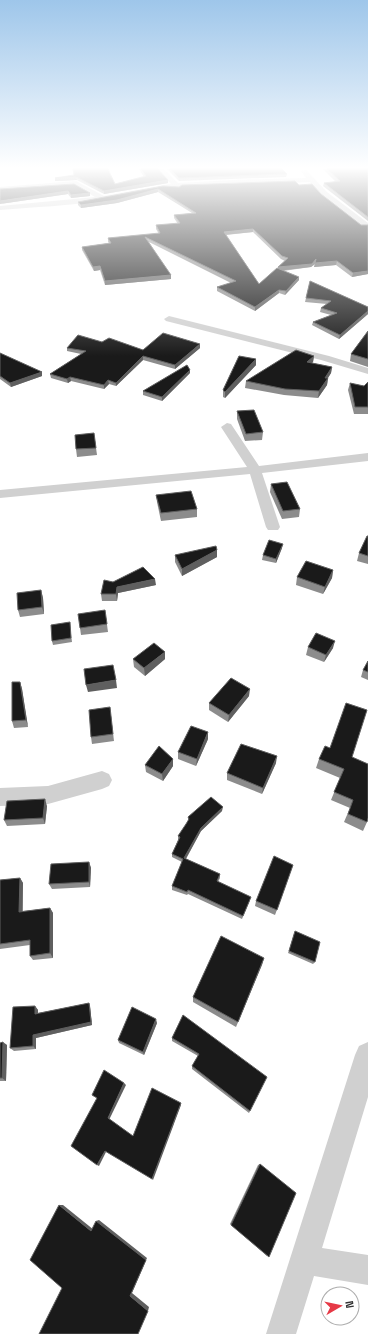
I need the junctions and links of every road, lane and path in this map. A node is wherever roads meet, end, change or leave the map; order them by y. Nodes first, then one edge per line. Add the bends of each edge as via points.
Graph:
1 (168, 319) dead end
2 (368, 371) edge
3 (227, 427) dead end
4 (368, 457) edge
5 (255, 470) junction
6 (0, 494) edge
7 (273, 527) dead end
8 (102, 780) dead end
9 (0, 797) edge
10 (368, 1055) edge
11 (304, 1260) junction
12 (368, 1270) edge
13 (281, 1334) edge

1 - 2 street
3 - 5 street
4 - 5 street
5 - 6 street
5 - 7 street
8 - 9 street via 48,795
10 - 11 street
11 - 12 street
11 - 13 street

